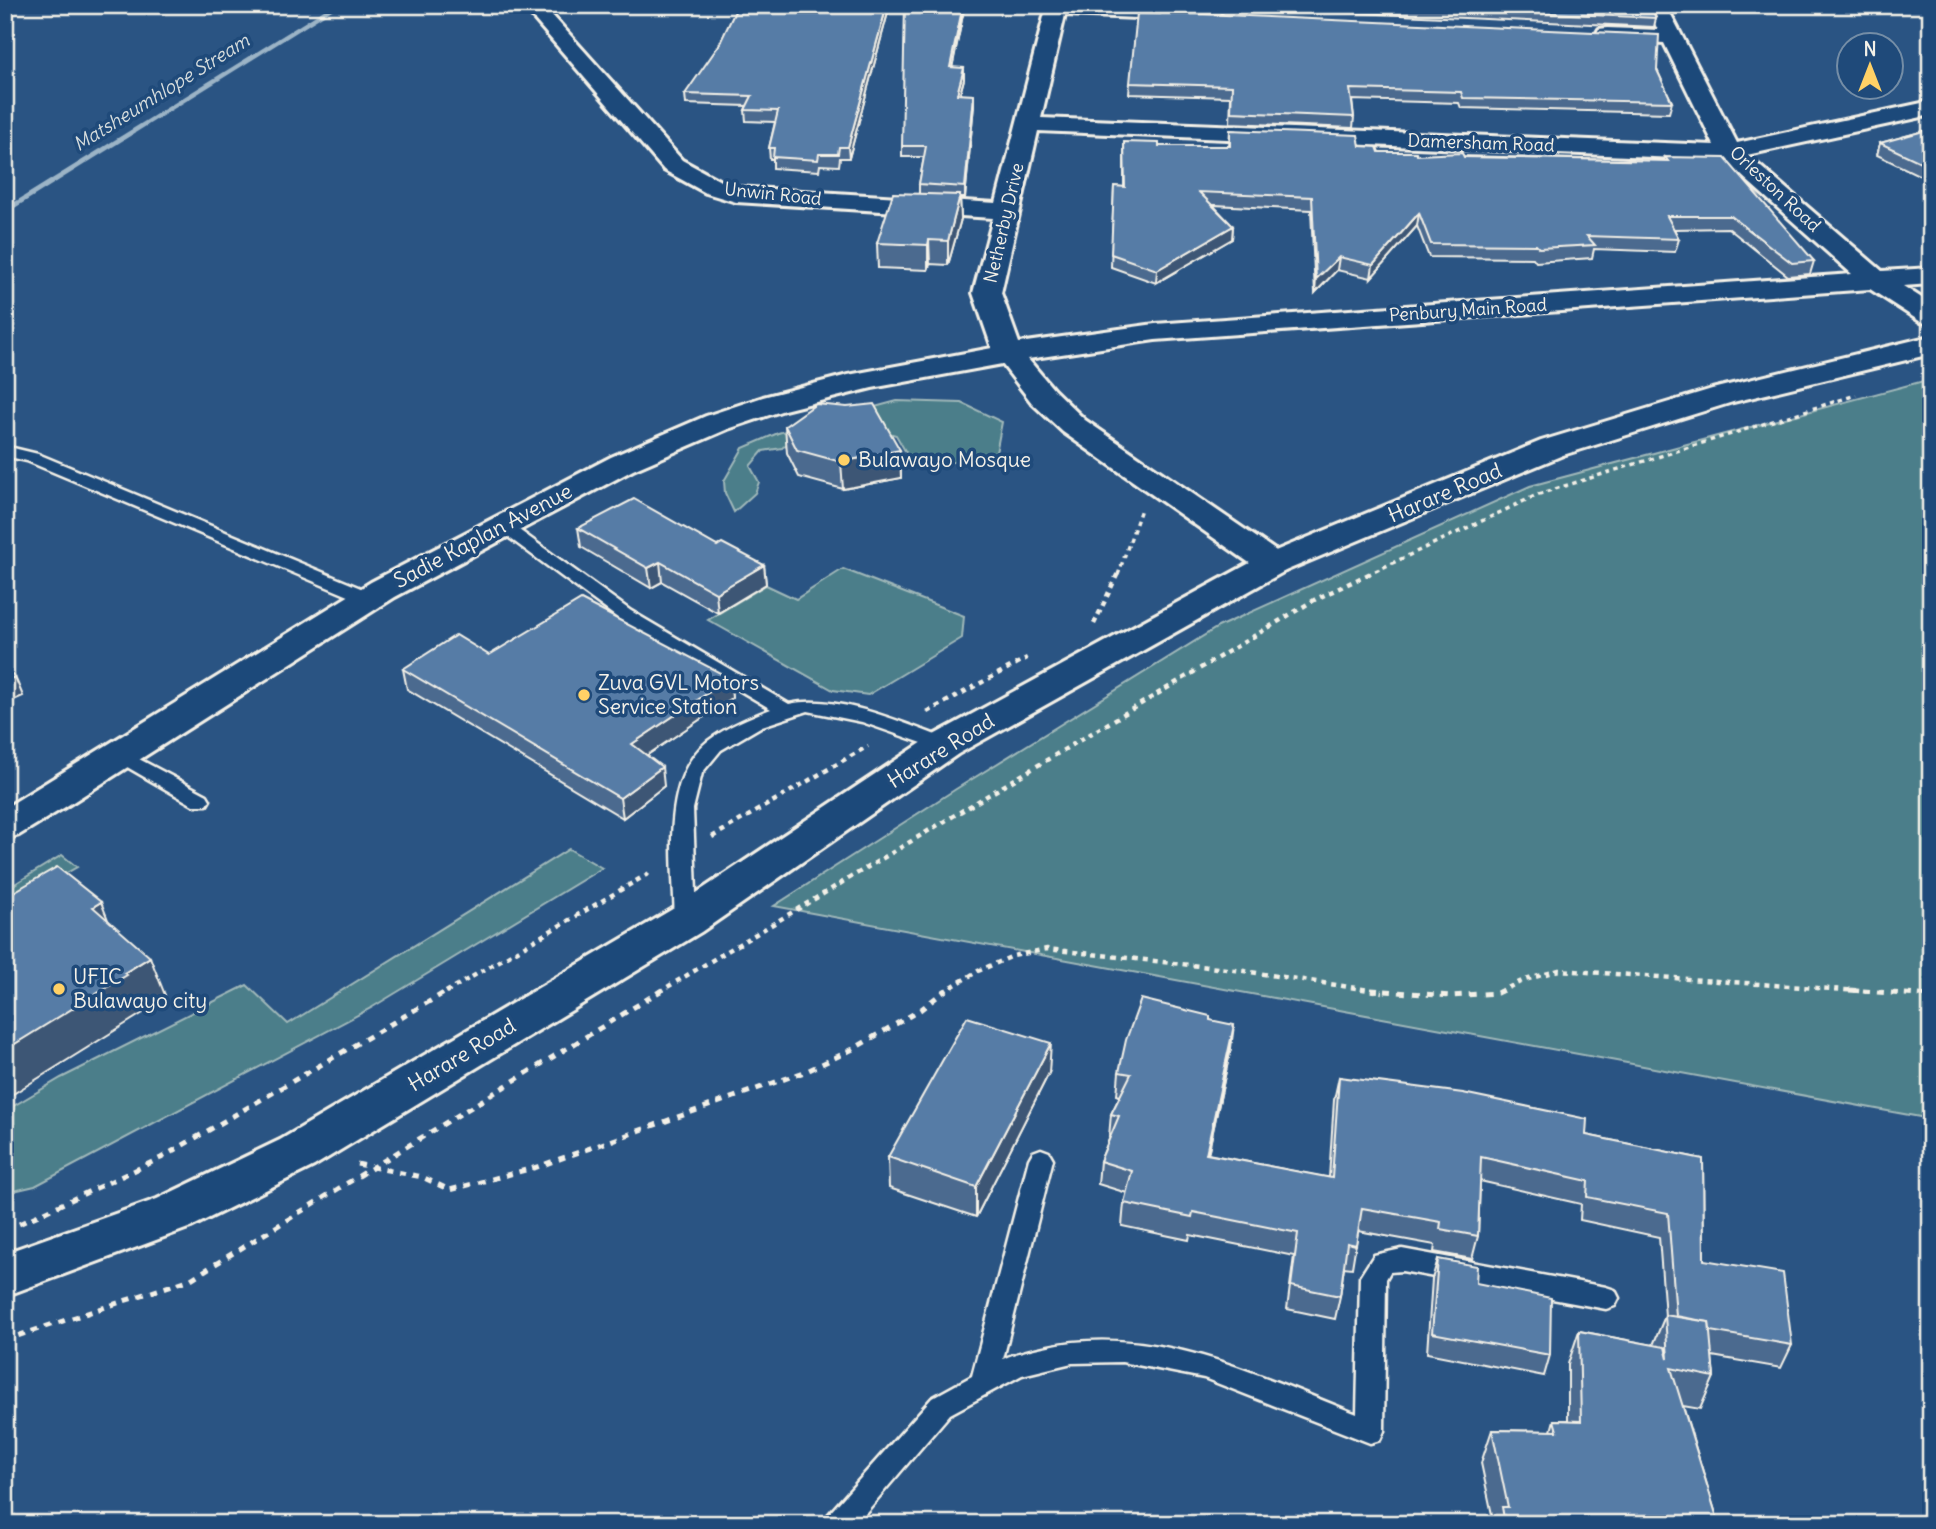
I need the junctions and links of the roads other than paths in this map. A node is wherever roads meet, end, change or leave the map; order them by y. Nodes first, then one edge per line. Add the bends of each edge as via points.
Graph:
1 (532, 5) edge
2 (1656, 5) edge
3 (1057, 7) edge
4 (1238, 16) edge
5 (1587, 33) edge
6 (1670, 37) junction
7 (1931, 108) edge
8 (1027, 124) junction
9 (1730, 153) junction
10 (1007, 211) junction
11 (1931, 276) edge
12 (1877, 281) junction
13 (1931, 316) edge
14 (1931, 345) edge
15 (1007, 354) junction
16 (5, 451) edge
17 (502, 526) junction
18 (1273, 564) junction
19 (369, 598) junction
20 (786, 710) junction
21 (945, 745) junction
22 (122, 757) junction
23 (200, 800) dead end
24 (5, 826) edge
25 (686, 920) junction
26 (1041, 1159) dead end
27 (5, 1275) edge
28 (1606, 1298) dead end
29 (984, 1382) junction
30 (838, 1524) edge

1 - 10 main road, Unwin Road via 673,165 715,188 736,194
2 - 6 main road, Orleston Road
3 - 4 main road
3 - 8 main road, Netherby Drive
5 - 6 main road
6 - 9 main road, Orleston Road
7 - 9 main road, Damersham Road
8 - 9 main road, Damersham Road
8 - 10 main road, Netherby Drive
9 - 12 main road, Orleston Road
10 - 15 main road, Netherby Drive via 987,293
11 - 12 main road, Penbury Main Road
12 - 13 main road, Orleston Road
12 - 15 main road, Penbury Main Road via 1155,332
14 - 18 main road, Harare Road via 1723,395 1552,448
15 - 17 main road, Sadie Kaplan Avenue via 866,380 747,412 565,491
15 - 18 main road, Netherby Drive via 1074,426
16 - 19 lane via 33,457
17 - 19 main road, Sadie Kaplan Avenue
17 - 20 lane via 625,615
18 - 21 main road, Harare Road
19 - 22 main road, Sadie Kaplan Avenue
20 - 21 lane via 808,705 866,717
20 - 25 lane via 714,747 693,772 683,809
21 - 25 main road, Harare Road
22 - 23 lane
22 - 24 main road, Sadie Kaplan Avenue
25 - 27 main road, Harare Road via 297,1153 174,1213
26 - 29 lane
28 - 29 lane via 1402,1260 1383,1262 1373,1277 1370,1431 1205,1367 1122,1351 1061,1355 1017,1365
29 - 30 lane via 941,1406

